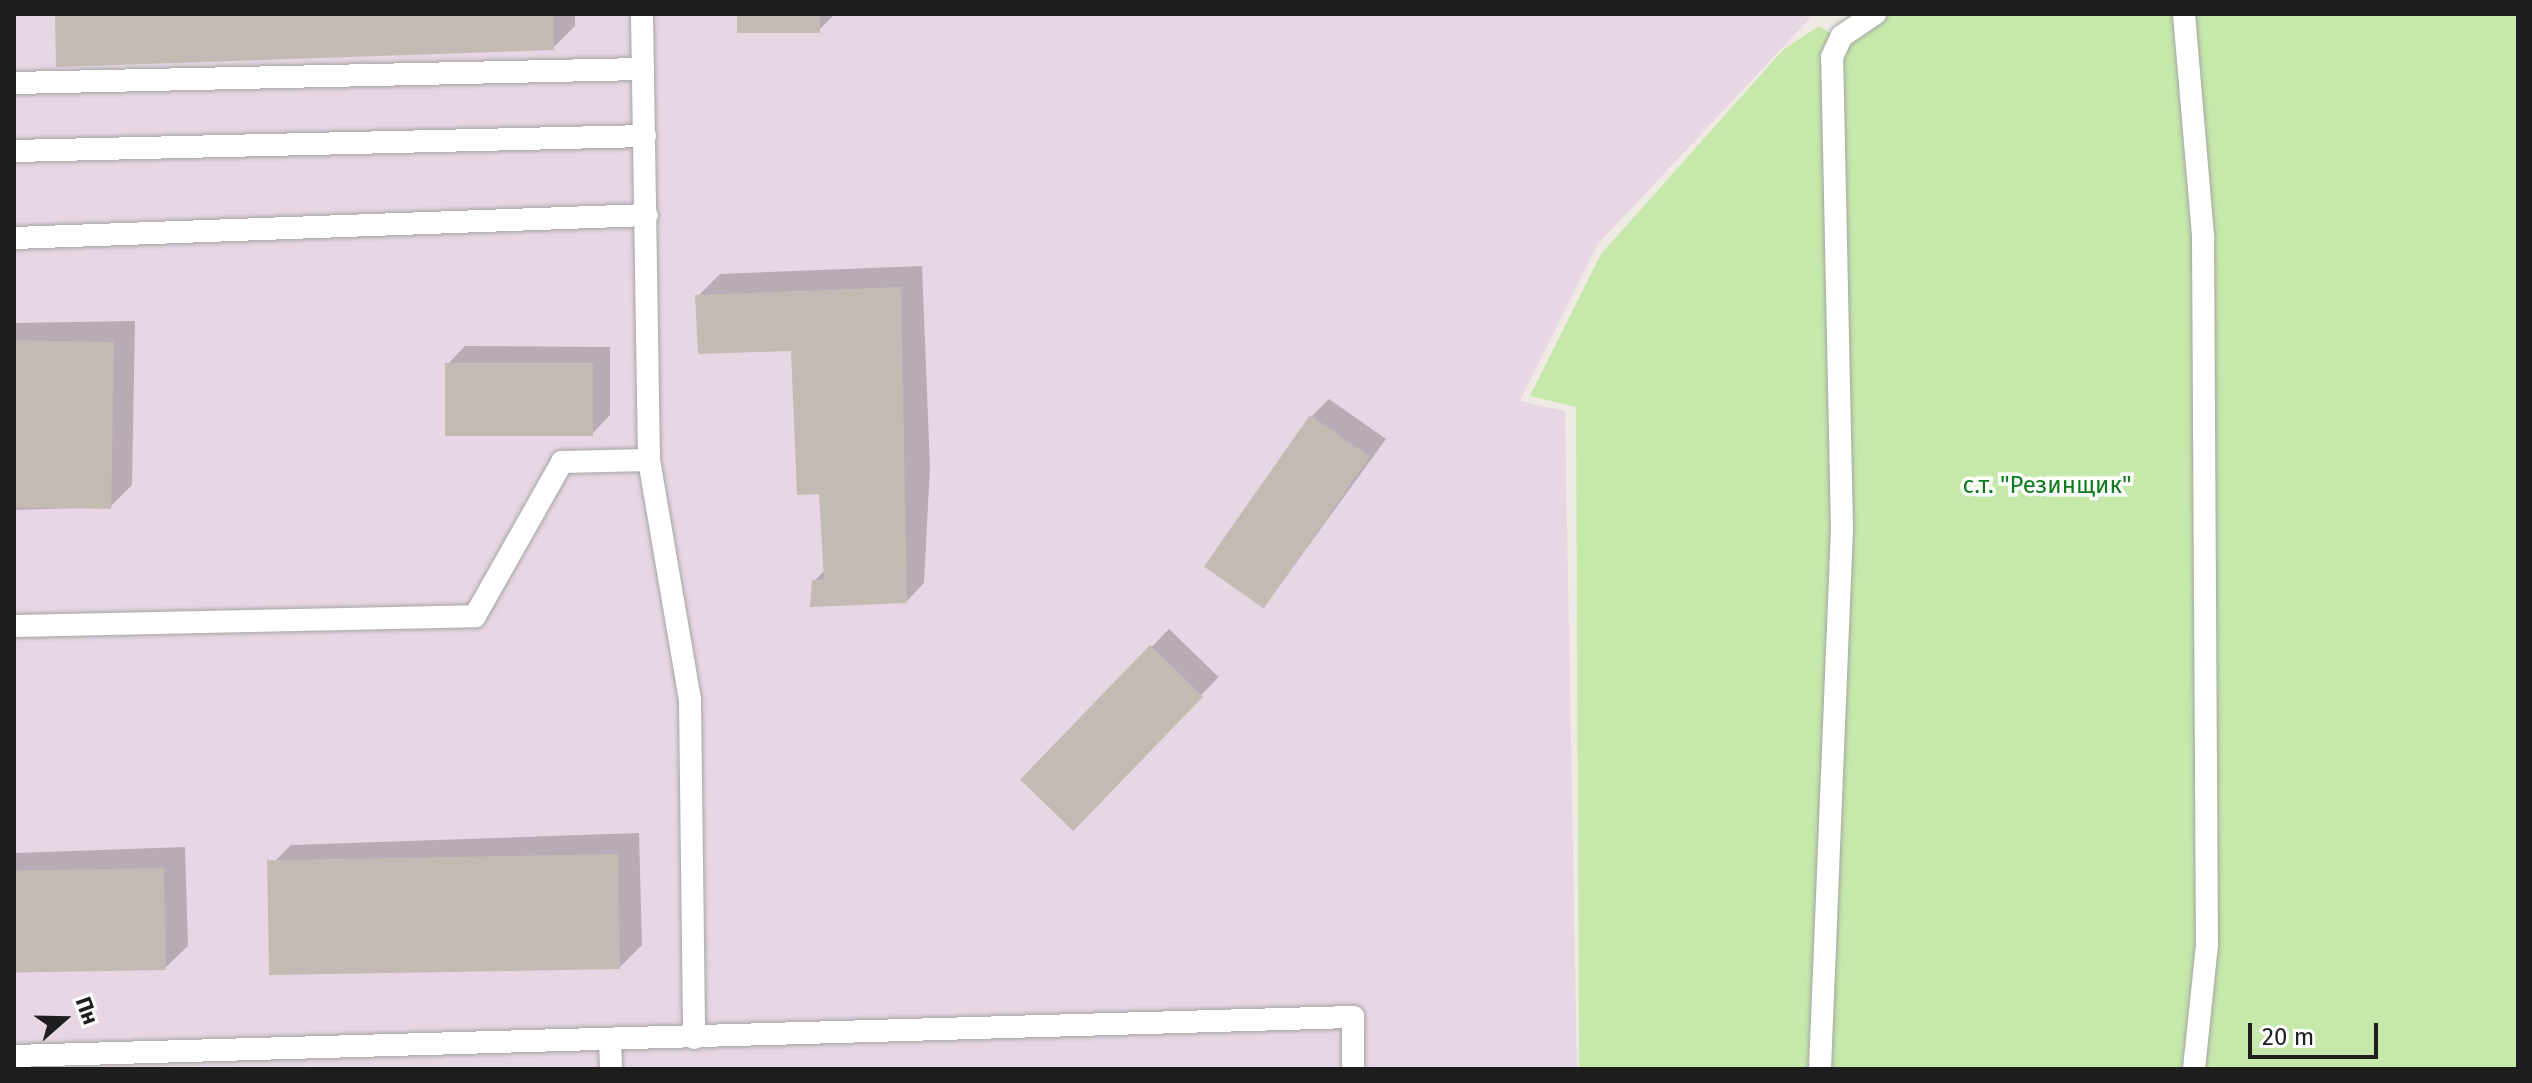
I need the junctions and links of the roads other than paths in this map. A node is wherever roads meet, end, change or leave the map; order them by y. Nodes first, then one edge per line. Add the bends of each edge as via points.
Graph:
1 (642, 14) edge
2 (1875, 14) edge
3 (2184, 14) edge
4 (643, 69) junction
5 (14, 83) edge
6 (645, 136) junction
7 (14, 151) edge
8 (647, 215) junction
9 (14, 238) edge
10 (649, 460) junction
11 (14, 626) edge
12 (694, 1038) junction
13 (610, 1039) junction
14 (14, 1056) edge
15 (611, 1069) edge
16 (1353, 1069) edge
17 (1820, 1069) edge
18 (2194, 1069) edge

1 - 4 lane
2 - 17 lane via 1842,36 1832,57 1842,529
3 - 18 lane via 2203,237 2207,945
4 - 5 lane
4 - 6 lane
6 - 7 lane
6 - 8 lane
8 - 9 lane
8 - 10 lane
10 - 11 lane via 562,462 475,616
10 - 12 lane via 690,699
12 - 13 lane
12 - 16 lane via 1353,1017
13 - 14 lane
13 - 15 lane

